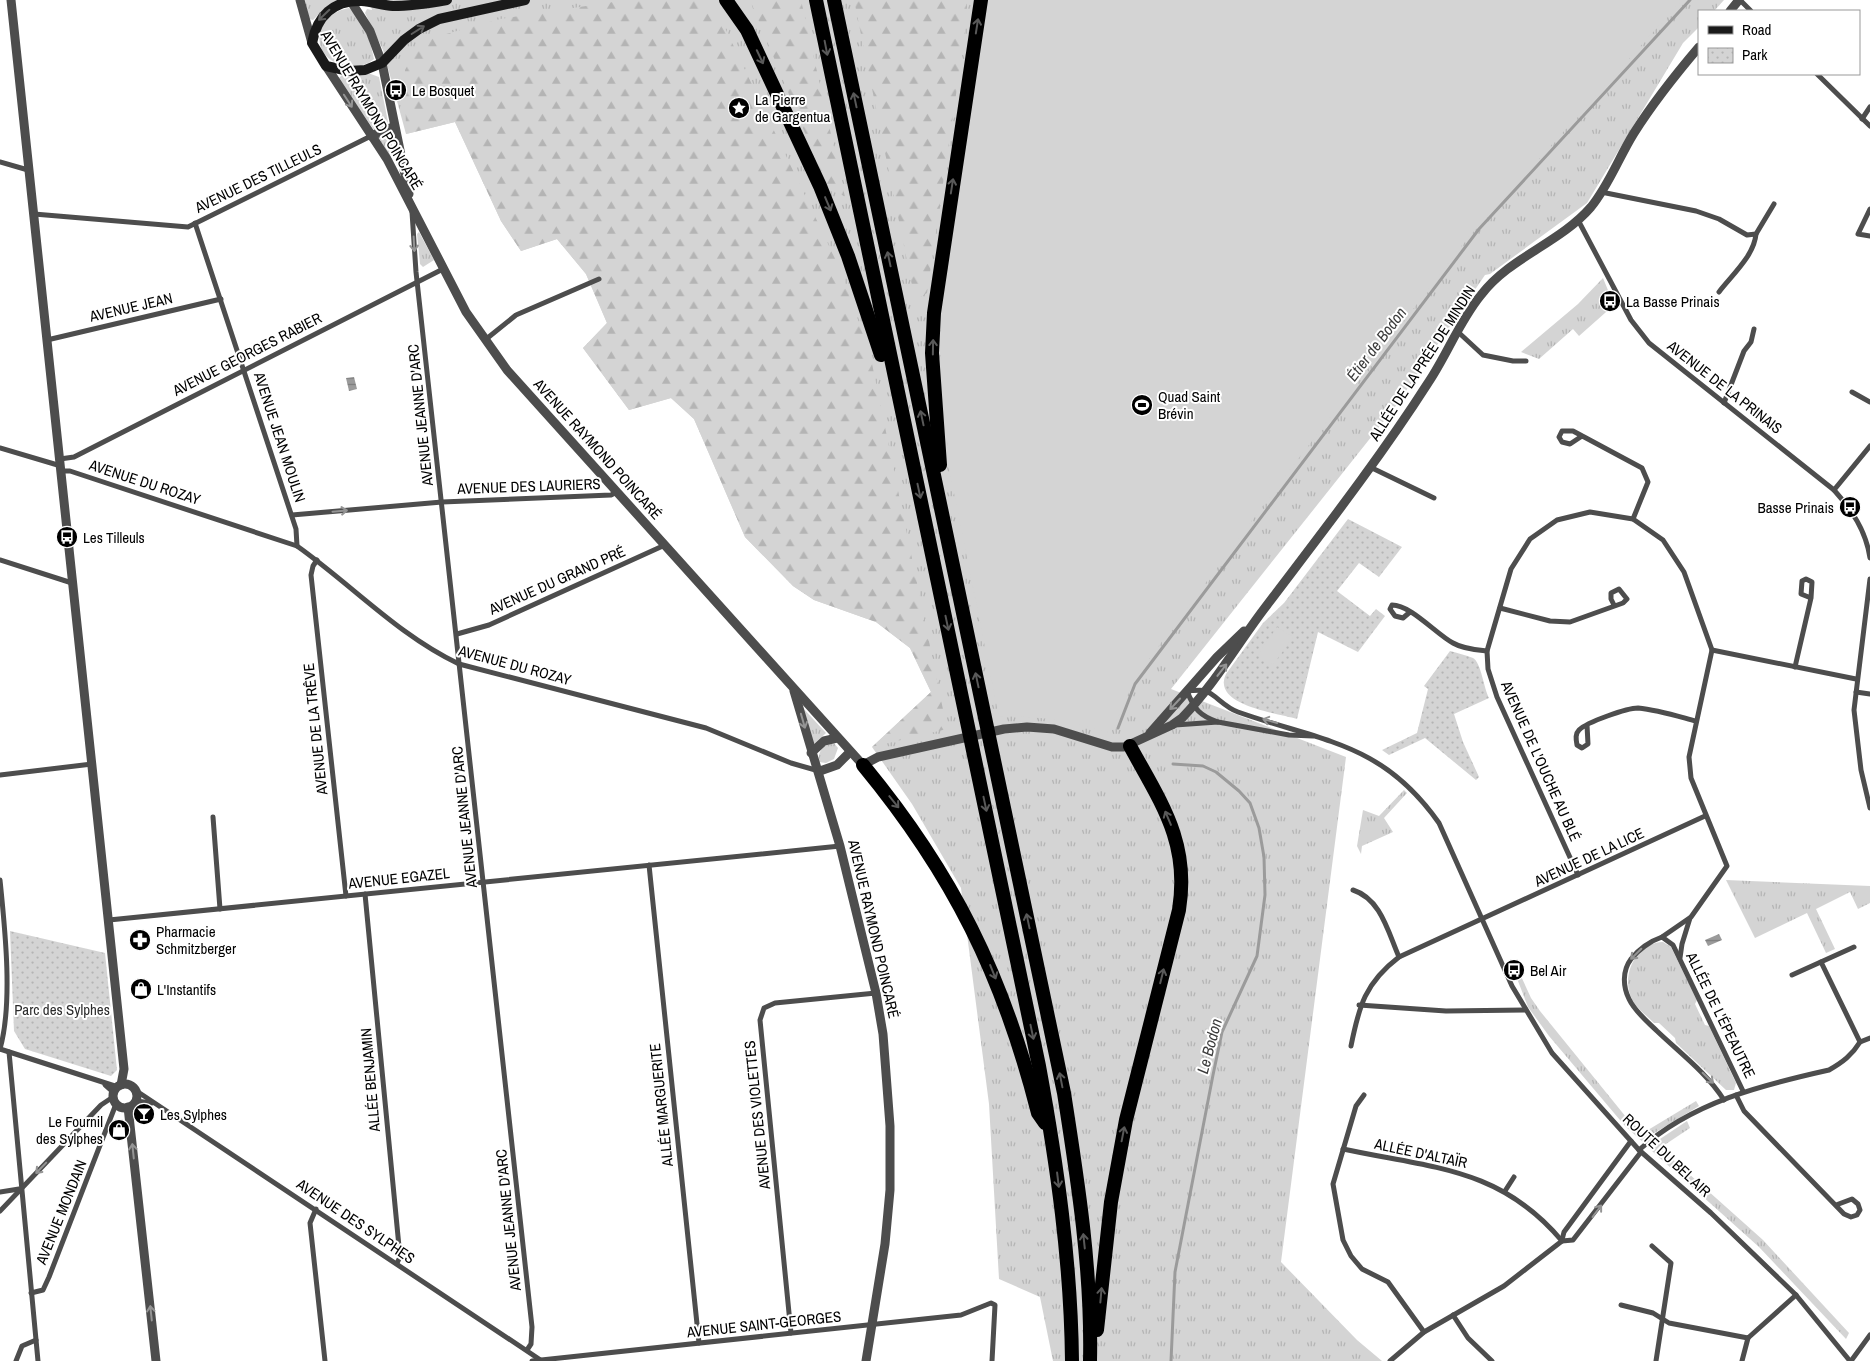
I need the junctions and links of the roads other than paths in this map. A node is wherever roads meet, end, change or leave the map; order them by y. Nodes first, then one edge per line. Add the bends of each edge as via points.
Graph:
1 (11, 0) edge
2 (300, 0) edge
3 (447, 0) edge
4 (525, 0) edge
5 (726, 0) edge
6 (733, 0) edge
7 (816, 0) edge
8 (834, 0) edge
9 (981, 0) edge
10 (1740, 0) edge
11 (351, 1) edge
12 (1731, 10) edge
13 (1751, 10) edge
14 (747, 30) junction
15 (312, 43) junction
16 (1698, 48) edge
17 (382, 63) junction
18 (326, 66) junction
19 (1818, 75) edge
20 (1870, 107) edge
21 (1862, 119) junction
22 (1870, 126) edge
23 (393, 127) junction
24 (371, 136) junction
25 (0, 162) edge
26 (28, 170) junction
27 (1601, 192) junction
28 (1774, 204) dead end
29 (412, 206) junction
30 (1870, 209) edge
31 (34, 214) junction
32 (1578, 220) junction
33 (1863, 222) junction
34 (195, 223) junction
35 (1870, 224) edge
36 (1756, 234) junction
37 (1870, 236) edge
38 (444, 269) junction
39 (598, 279) dead end
40 (418, 281) junction
41 (1719, 292) dead end
42 (221, 299) junction
43 (1754, 330) dead end
44 (1457, 331) junction
45 (47, 340) junction
46 (484, 340) junction
47 (1526, 361) dead end
48 (244, 369) junction
49 (898, 392) junction
50 (1852, 392) dead end
51 (1724, 402) junction
52 (1870, 402) edge
53 (1582, 436) dead end
54 (1870, 446) edge
55 (0, 448) edge
56 (61, 465) junction
57 (1369, 467) junction
58 (936, 482) junction
59 (1834, 490) junction
60 (617, 492) junction
61 (1434, 498) dead end
62 (442, 502) junction
63 (292, 514) junction
64 (1633, 519) junction
65 (1867, 536) edge
66 (664, 545) junction
67 (297, 546) junction
68 (1870, 558) edge
69 (0, 560) edge
70 (317, 560) junction
71 (1870, 579) edge
72 (72, 583) junction
73 (1811, 598) dead end
74 (1614, 605) dead end
75 (1500, 608) junction
76 (1410, 612) dead end
77 (1257, 618) junction
78 (457, 634) junction
79 (1712, 650) junction
80 (1487, 651) junction
81 (459, 664) junction
82 (1795, 667) junction
83 (1856, 679) junction
84 (794, 688) junction
85 (1187, 691) junction
86 (1206, 691) junction
87 (1856, 692) junction
88 (1870, 694) edge
89 (1193, 707) junction
90 (1696, 721) junction
91 (1218, 722) junction
92 (1172, 725) junction
93 (1587, 725) dead end
94 (1148, 735) junction
95 (1317, 736) junction
96 (837, 738) junction
97 (1130, 746) junction
98 (812, 752) junction
99 (850, 752) junction
100 (92, 764) junction
101 (863, 765) junction
102 (820, 771) junction
103 (0, 775) edge
104 (1870, 808) edge
105 (1705, 816) junction
106 (213, 818) dead end
107 (840, 846) junction
108 (649, 865) junction
109 (1578, 875) junction
110 (0, 880) edge
111 (484, 882) junction
112 (1353, 890) dead end
113 (365, 894) junction
114 (346, 896) junction
115 (220, 908) junction
116 (1690, 918) junction
117 (1483, 919) junction
118 (109, 920) junction
119 (1662, 937) junction
120 (1854, 947) dead end
121 (1399, 957) junction
122 (1680, 959) junction
123 (1821, 962) junction
124 (1792, 975) dead end
125 (876, 993) junction
126 (1359, 1006) junction
127 (1525, 1010) junction
128 (1870, 1038) edge
129 (1860, 1042) junction
130 (1351, 1046) dead end
131 (0, 1049) edge
132 (8, 1052) junction
133 (124, 1069) junction
134 (134, 1088) junction
135 (1743, 1091) junction
136 (116, 1093) junction
137 (1364, 1095) dead end
138 (1736, 1095) junction
139 (1724, 1100) junction
140 (136, 1101) junction
141 (155, 1104) junction
142 (128, 1107) junction
143 (1051, 1132) junction
144 (1631, 1141) junction
145 (1343, 1148) junction
146 (1640, 1151) junction
147 (1514, 1177) dead end
148 (21, 1188) junction
149 (1505, 1191) junction
150 (0, 1192) edge
151 (1836, 1205) junction
152 (316, 1209) junction
153 (0, 1211) edge
154 (1562, 1241) junction
155 (1652, 1246) dead end
156 (397, 1263) junction
157 (31, 1293) junction
158 (1796, 1295) junction
159 (1621, 1305) dead end
160 (1453, 1316) junction
161 (1663, 1319) junction
162 (872, 1325) junction
163 (1424, 1332) junction
164 (791, 1334) junction
165 (1870, 1335) edge
166 (1748, 1338) junction
167 (36, 1340) junction
168 (1091, 1342) junction
169 (699, 1343) junction
170 (528, 1350) junction
171 (16, 1361) edge
172 (38, 1361) edge
173 (156, 1361) edge
174 (325, 1361) edge
175 (532, 1361) edge
176 (541, 1361) edge
177 (866, 1361) edge
178 (992, 1361) edge
179 (1072, 1361) edge
180 (1090, 1361) edge
181 (1390, 1361) edge
182 (1492, 1361) edge
183 (1656, 1361) edge
184 (1742, 1361) edge
185 (1850, 1361) edge

1 - 26 street
2 - 15 street, AVENUE RAYMOND POINCARÉ
3 - 11 main road via 393,6
17 -> 4 main road via 404,40 439,19
5 - 14 highway
6 - 14 highway
7 -> 49 highway
58 -> 8 highway
58 -> 9 highway via 940,468 933,363 934,313
10 - 12 street
10 - 13 street
11 -> 15 main road via 323,14 315,26
11 - 17 street, AVENUE RAYMOND POINCARÉ via 370,31
14 -> 49 highway via 824,194 878,342 886,376
15 - 18 main road, AVENUE RAYMOND POINCARÉ
16 - 27 street, ALLÉE DE LA PRÉE DE MINDIN via 1634,133
17 - 18 main road via 365,70 349,71
17 - 23 street, AVENUE RAYMOND POINCARÉ
18 -> 24 street, AVENUE RAYMOND POINCARÉ
19 - 21 street
20 - 21 street
21 - 22 street
23 - 24 street
23 - 29 street, AVENUE RAYMOND POINCARÉ
24 - 29 street, AVENUE RAYMOND POINCARÉ
24 - 34 street, AVENUE DES TILLEULS
25 - 26 street
26 - 31 street
27 - 32 street, ALLÉE DE LA PRÉE DE MINDIN
27 - 36 street via 1696,212 1719,219 1747,234
28 - 36 street
29 - 38 street, AVENUE RAYMOND POINCARÉ
29 -> 40 street, AVENUE JEANNE D'ARC
30 - 33 street
31 - 34 street, AVENUE DES TILLEULS via 188,227
31 - 45 street
32 - 44 street, ALLÉE DE LA PRÉE DE MINDIN via 1495,281
32 - 51 street, AVENUE DE LA PRINAIS via 1631,320 1649,343
33 - 35 street
33 - 37 street via 1858,234
34 - 42 street, AVENUE JEAN MOULIN
36 - 41 street via 1748,256
38 - 40 street, AVENUE GEORGES RABIER
38 - 46 street, AVENUE RAYMOND POINCARÉ
39 - 46 street via 516,315
40 - 48 street, AVENUE GEORGES RABIER
40 - 62 street, AVENUE JEANNE D'ARC
42 - 45 street, AVENUE JEAN
42 - 48 street, AVENUE JEAN MOULIN
43 - 51 street
44 - 47 street via 1483,354
44 - 57 street, ALLÉE DE LA PRÉE DE MINDIN via 1429,382
45 - 56 street
46 - 60 street, AVENUE RAYMOND POINCARÉ
48 - 56 street, AVENUE GEORGES RABIER
48 - 63 street, AVENUE JEAN MOULIN
49 -> 143 highway
50 - 52 street
51 - 59 street, AVENUE DE LA PRINAIS
53 - 64 street via 1634,463 1646,475 1646,489
54 - 59 street
55 - 56 street, AVENUE DU ROZAY
56 - 67 street, AVENUE DU ROZAY via 70,471
56 - 72 street
57 - 61 street
57 - 77 street, ALLÉE DE LA PRÉE DE MINDIN
168 -> 58 highway via 1084,1234 1064,1094
59 - 65 street, AVENUE DE LA PRINAIS
60 - 62 street, AVENUE DES LAURIERS via 612,495
60 - 66 street, AVENUE RAYMOND POINCARÉ
63 -> 62 street, AVENUE DES LAURIERS
62 - 78 street, AVENUE JEANNE D'ARC
63 - 67 street, AVENUE JEAN MOULIN
64 - 75 street, AVENUE DE L'OUCHE AU BLÉ via 1590,512 1557,520 1530,539 1511,569
64 - 79 street, AVENUE DE L'OUCHE AU BLÉ via 1663,540 1680,564
65 - 68 street, AVENUE DE LA PRINAIS
66 - 78 street, AVENUE DU GRAND PRÉ via 489,625
66 - 84 street, AVENUE RAYMOND POINCARÉ
67 - 70 street, AVENUE DU ROZAY
69 - 72 street
70 - 81 street, AVENUE DU ROZAY via 381,614 445,658
70 - 114 street, AVENUE DE LA TRÊVE via 311,575
71 - 83 street
72 - 100 street
73 - 82 street
74 - 75 street via 1570,622 1550,621
75 - 80 street, AVENUE DE L'OUCHE AU BLÉ
76 - 80 street via 1455,644
77 - 85 street
86 -> 77 street
78 - 81 street, AVENUE JEANNE D'ARC
79 - 82 street
79 - 90 street
80 - 109 street, AVENUE DE L'OUCHE AU BLÉ via 1488,669 1497,697
81 - 102 street, AVENUE DU ROZAY via 706,728 791,763
81 - 111 street, AVENUE JEANNE D'ARC
82 - 83 street
83 - 87 street
84 - 96 street, AVENUE RAYMOND POINCARÉ
84 -> 98 street, AVENUE RAYMOND POINCARÉ
85 - 86 street
85 - 89 street
85 -> 94 street
86 - 89 street
95 -> 86 street, ROUTE DU BEL AIR via 1226,707
87 - 88 street
87 - 104 street via 1856,742
89 - 91 street via 1204,718
89 - 92 street
90 - 93 street via 1636,708
90 - 105 street via 1689,757 1690,778
91 - 92 street
91 - 95 street via 1289,735
92 - 94 street
94 - 97 street
95 - 117 street, ROUTE DU BEL AIR via 1374,759 1393,772 1424,802 1439,823
96 - 98 street via 824,741
96 - 99 street, AVENUE RAYMOND POINCARÉ
97 - 101 street via 1112,747 1054,730 1027,727 1004,729 878,757
168 -> 97 highway via 1098,1326 1110,1202 1126,1120 1183,886 1175,834
98 - 102 street, AVENUE RAYMOND POINCARÉ
99 - 101 street, AVENUE RAYMOND POINCARÉ
99 - 102 street via 837,765
100 - 103 street
100 - 118 street
101 -> 143 highway via 899,808 965,912 1015,1031 1038,1113
102 - 107 street, AVENUE RAYMOND POINCARÉ
105 - 109 street, AVENUE DE LA LICE
105 - 116 street via 1727,866
106 - 115 street
107 - 108 street, AVENUE EGAZEL
107 - 125 street, AVENUE RAYMOND POINCARÉ
108 - 111 street, AVENUE EGAZEL
108 - 169 street, ALLÉE MARGUERITE
109 - 117 street, AVENUE DE LA LICE
110 - 131 street via 6,1028
111 - 113 street, AVENUE EGAZEL
111 - 170 street, AVENUE JEANNE D'ARC via 532,1327
112 - 121 street via 1375,904
113 - 114 street, AVENUE EGAZEL
113 - 156 street, ALLÉE BENJAMIN via 400,1256
114 - 115 street, AVENUE EGAZEL
115 - 118 street, AVENUE EGAZEL
116 - 119 street
116 - 122 street
117 - 121 street, AVENUE DE LA LICE
117 - 127 street, ROUTE DU BEL AIR
118 - 133 street
119 - 122 street, ALLÉE DE L'ÉPEAUTRE via 1673,945
119 -> 139 street via 1637,951 1626,965 1624,985 1629,1000 1713,1084
120 - 123 street
121 - 126 street, AVENUE DE LA LICE via 1372,982
122 - 135 street, ALLÉE DE L'ÉPEAUTRE
123 - 124 street
123 - 129 street
125 - 162 street, AVENUE RAYMOND POINCARÉ via 883,1034 890,1126 890,1181 885,1244
125 - 164 street, AVENUE DES VIOLETTES via 774,1003 764,1008 760,1020
126 - 127 street via 1446,1011
126 - 130 street, AVENUE DE LA LICE
127 - 144 street, ROUTE DU BEL AIR via 1552,1053
128 - 129 street
129 - 135 street via 1853,1054 1829,1070
131 - 132 street
132 - 136 street via 99,1080
132 - 148 street
133 - 134 street
133 - 136 street
134 - 136 street
134 - 140 street
134 - 141 street, AVENUE DES SYLPHES
135 - 138 street
136 - 142 street via 123,1108
136 -> 148 street
136 - 157 street, AVENUE MONDAIN via 49,1277 42,1290
137 - 145 street via 1356,1106
138 - 139 street
138 - 151 street, ALLÉE DE L'ÉPEAUTRE via 1744,1111
139 - 146 street via 1676,1122
140 - 141 street, AVENUE DES SYLPHES
140 - 142 street
141 - 152 street, AVENUE DES SYLPHES
173 -> 142 street
143 -> 179 highway via 1070,1285
144 - 146 street, ROUTE DU BEL AIR
144 - 154 street via 1564,1232
145 - 149 street, ALLÉE D'ALTAÏR via 1459,1172
145 - 163 street via 1333,1184 1343,1240 1362,1268 1388,1282
154 -> 146 street via 1573,1240 1580,1233
146 - 158 street, ROUTE DU BEL AIR
147 - 149 street
148 - 150 street
148 - 153 street
148 - 157 street
149 - 154 street, ALLÉE D'ALTAÏR via 1546,1221
151 - 151 street, ALLÉE DE L'ÉPEAUTRE via 1852,1199 1860,1210 1851,1217
152 - 156 street, AVENUE DES SYLPHES
152 - 174 street via 310,1223
154 - 160 street via 1504,1286
155 - 161 street via 1671,1264
156 - 170 street, AVENUE DES SYLPHES
157 - 167 street
158 - 166 street
158 - 185 street, ROUTE DU BEL AIR
159 - 161 street
160 - 163 street
160 - 182 street via 1468,1338
161 - 166 street via 1669,1323
161 - 183 street
162 - 164 street, AVENUE SAINT-GEORGES
162 - 177 street, AVENUE RAYMOND POINCARÉ
162 - 178 street, AVENUE SAINT-GEORGES via 961,1315 991,1303 995,1306
163 - 181 street
164 - 169 street, AVENUE SAINT-GEORGES
165 - 185 street
166 - 184 street
167 - 171 street via 22,1346
167 - 172 street
168 - 180 highway
169 - 176 street, AVENUE SAINT-GEORGES
170 - 176 street, AVENUE DES SYLPHES
175 - 176 street, AVENUE SAINT-GEORGES

